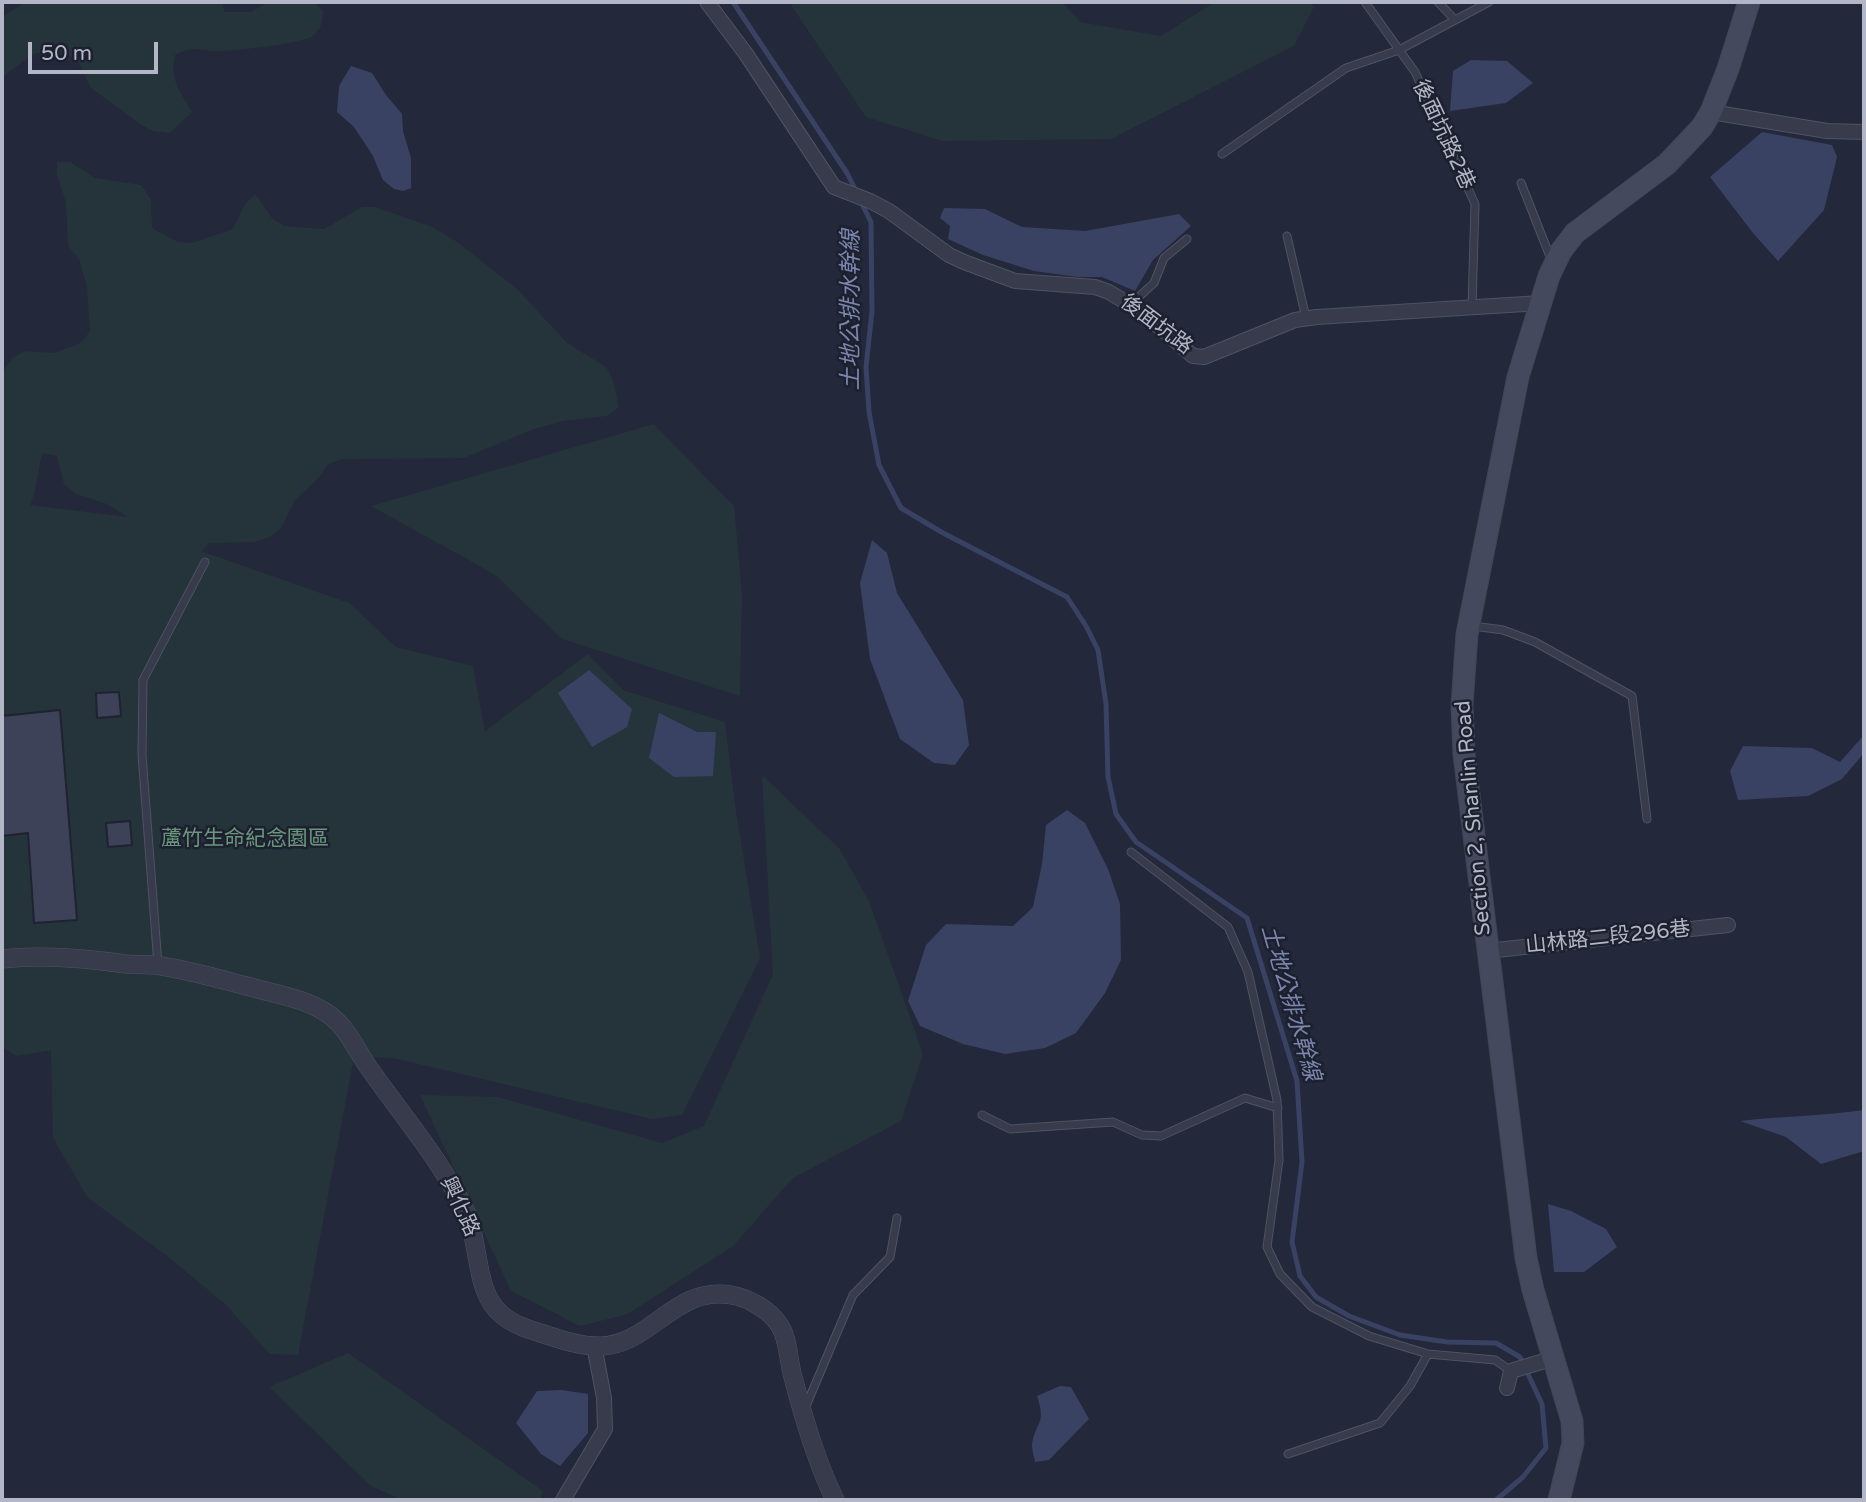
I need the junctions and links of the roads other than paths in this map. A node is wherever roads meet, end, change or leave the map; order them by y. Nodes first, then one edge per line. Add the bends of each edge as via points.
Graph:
1 (707, 2) edge
2 (1365, 2) edge
3 (1438, 2) edge
4 (1489, 2) edge
5 (1749, 2) edge
6 (1455, 20) junction
7 (1399, 50) junction
8 (1711, 112) junction
9 (1864, 132) edge
10 (1222, 154) dead end
11 (1521, 183) dead end
12 (1287, 236) dead end
13 (1187, 239) dead end
14 (1554, 266) junction
15 (1541, 303) junction
16 (1131, 304) junction
17 (1472, 307) junction
18 (1306, 319) junction
19 (205, 562) dead end
20 (1468, 625) junction
21 (1647, 820) dead end
22 (1131, 852) dead end
23 (1728, 925) dead end
24 (1487, 951) junction
25 (2, 959) edge
26 (158, 965) junction
27 (1278, 1108) junction
28 (982, 1115) dead end
29 (897, 1218) dead end
30 (594, 1345) junction
31 (1428, 1354) junction
32 (1547, 1359) junction
33 (1512, 1371) junction
34 (1507, 1388) dead end
35 (803, 1413) junction
36 (1288, 1454) dead end
37 (562, 1500) edge
38 (835, 1500) edge
39 (1559, 1500) edge

1 - 16 street, 後面坑路 via 834,187 870,201 964,262 1016,281 1095,287
2 - 7 lane, 後面坑路2巷
3 - 6 lane
4 - 6 lane
5 - 8 main road, Section 2, Shanlin Road
6 - 7 lane
7 - 10 lane via 1346,68
7 - 17 lane, 後面坑路2巷 via 1415,72 1475,204
8 - 9 street via 1826,131
8 - 14 main road, Section 2, Shanlin Road via 1667,164 1575,233
11 - 14 lane
12 - 18 lane
13 - 16 lane via 1164,258 1154,283
14 - 15 main road, Section 2, Shanlin Road
15 - 17 street, 後面坑路
15 - 20 main road, Section 2, Shanlin Road via 1518,377
16 - 18 street, 後面坑路 via 1194,356 1204,357
17 - 18 street, 後面坑路
19 - 26 lane via 143,680 142,755
20 - 21 lane via 1503,630 1535,642 1632,695
20 - 24 main road, Section 2, Shanlin Road via 1462,669 1464,754
22 - 27 lane via 1228,927 1248,972
23 - 24 street, 山林路二段296巷
24 - 32 main road, Section 2, Shanlin Road via 1527,1258
25 - 26 street, 興化路 via 41,956
26 - 30 street, 興化路 via 303,1000 345,1028 429,1149 467,1213 491,1304 528,1329
27 - 28 lane via 1245,1098 1161,1136 1142,1135 1113,1122 1010,1129
27 - 31 lane via 1279,1160 1267,1247 1280,1274 1312,1307 1369,1336
29 - 35 lane via 890,1257 853,1295
30 - 35 street, 興化路 via 623,1341 701,1294 731,1295 763,1307 780,1326
30 - 37 street via 605,1429
31 - 33 lane via 1495,1360
31 - 36 lane via 1380,1423
32 - 33 street
32 - 39 main road, Section 2, Shanlin Road via 1572,1420 1573,1443
33 - 34 street
35 - 38 street, 興化路

